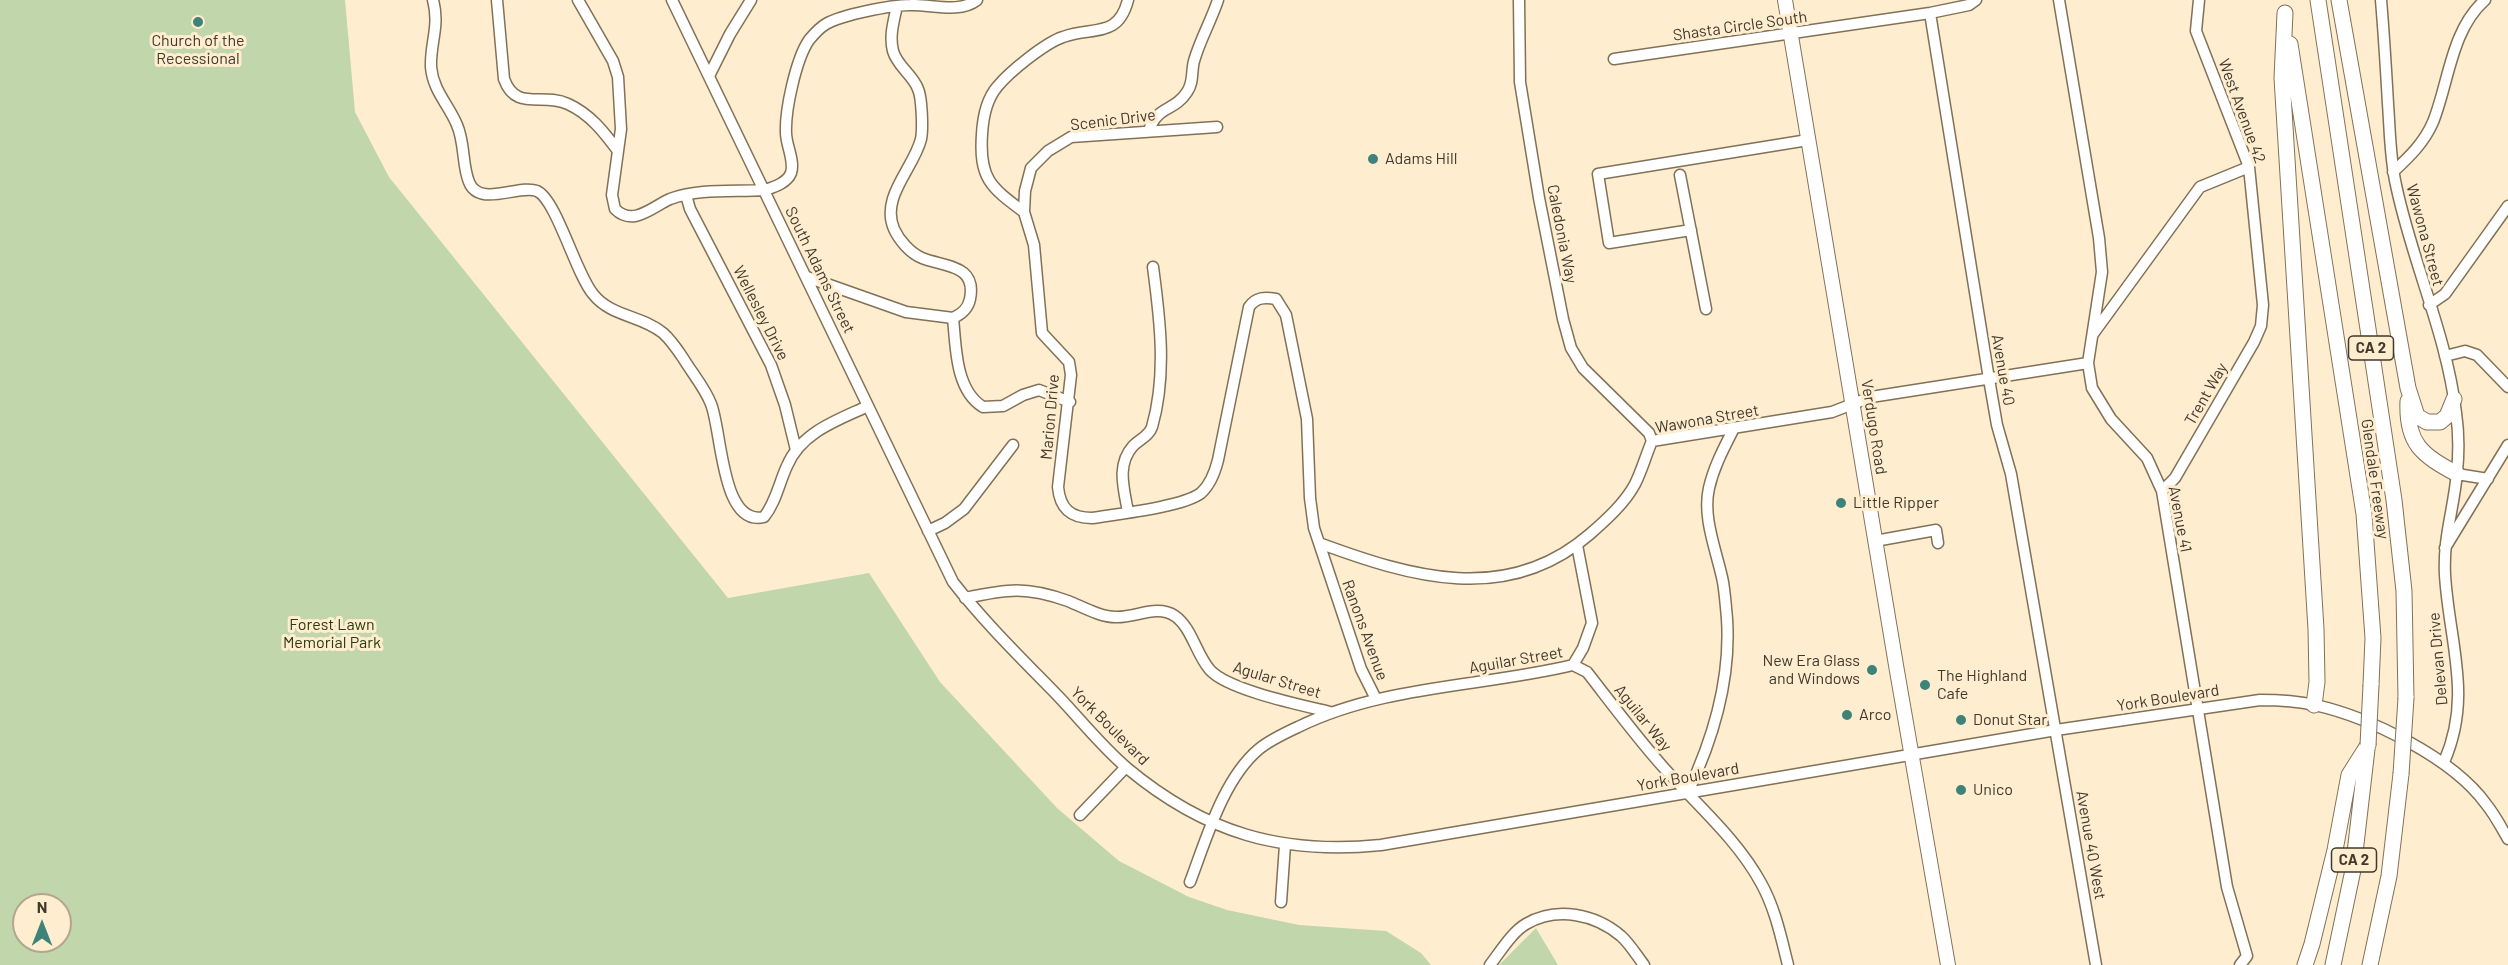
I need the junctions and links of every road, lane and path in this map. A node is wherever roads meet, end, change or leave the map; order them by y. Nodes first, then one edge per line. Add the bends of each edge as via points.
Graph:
1 (433, 0) edge
2 (497, 0) edge
3 (578, 0) edge
4 (672, 0) edge
5 (751, 0) edge
6 (977, 0) edge
7 (1128, 0) edge
8 (1218, 0) edge
9 (1519, 0) edge
10 (1785, 0) edge
11 (1976, 0) edge
12 (2059, 0) edge
13 (2199, 0) edge
14 (2318, 0) edge
15 (2339, 0) edge
16 (2381, 0) edge
17 (2484, 0) edge
18 (897, 6) junction
19 (2284, 7) edge
20 (1930, 13) junction
21 (1791, 34) junction
22 (1614, 59) dead end
23 (709, 76) junction
24 (1217, 127) dead end
25 (1149, 130) junction
26 (1808, 140) junction
27 (618, 152) junction
28 (2249, 167) junction
29 (2393, 172) junction
30 (1680, 175) dead end
31 (765, 190) junction
32 (686, 195) junction
33 (2508, 206) edge
34 (1024, 212) junction
35 (1691, 230) junction
36 (1153, 267) dead end
37 (807, 277) junction
38 (1276, 299) joint
39 (2264, 305) joint
40 (2429, 305) junction
41 (1706, 309) dead end
42 (953, 318) junction
43 (2091, 337) junction
44 (2445, 356) junction
45 (2088, 363) junction
46 (1989, 379) junction
47 (2508, 387) edge
48 (2408, 388) junction
49 (2454, 399) junction
50 (1070, 402) junction
51 (1854, 404) junction
52 (868, 406) junction
53 (1734, 428) junction
54 (1652, 441) junction
55 (1013, 445) dead end
56 (2508, 446) edge
57 (796, 450) junction
58 (2457, 474) junction
59 (2488, 479) junction
60 (2162, 490) junction
61 (1128, 512) junction
62 (928, 531) junction
63 (1875, 541) junction
64 (1319, 543) junction
65 (1938, 543) dead end
66 (1577, 545) junction
67 (2444, 551) junction
68 (938, 554) joint
69 (965, 598) junction
70 (1573, 665) junction
71 (1376, 699) junction
72 (2314, 705) junction
73 (2197, 709) junction
74 (1330, 712) junction
75 (2056, 730) junction
76 (2366, 750) junction
77 (1911, 754) junction
78 (2444, 762) junction
79 (1126, 767) junction
80 (1688, 792) junction
81 (1080, 814) dead end
82 (1213, 823) junction
83 (2508, 839) edge
84 (1285, 845) junction
85 (1190, 882) dead end
86 (1281, 902) dead end
87 (2244, 960) edge
88 (1490, 965) edge
89 (1644, 965) edge
90 (1788, 965) edge
91 (1948, 965) edge
92 (2096, 965) edge
93 (2305, 965) edge
94 (2333, 965) edge
95 (2370, 965) edge

1 - 57 street via 437,23 431,67 435,86 457,122 469,182 475,191 538,192 561,227 592,294 604,307 650,325 673,344 711,404 727,481 740,510 753,518 764,517 772,508
2 - 27 street via 508,90 523,99 558,99 581,111
3 - 27 street via 618,77
4 - 23 street, South Adams Street
5 - 23 street
6 - 18 street via 958,7
7 - 34 street via 1124,16 1110,27 1063,37 1043,47 996,87 984,110 980,153 986,179
8 - 25 street via 1193,64 1188,91 1178,103 1161,111
9 - 54 street, Caledonia Way via 1520,82 1539,198 1571,348 1583,368 1649,433
10 - 21 main road, Verdugo Road
11 - 20 street, Shasta Circle South
12 - 43 street, Avenue 41 via 2103,272
13 - 28 street, West Avenue 42 via 2196,30
14 - 95 highway, Glendale Freeway / CA 2, bridge via 2394,500 2404,591 2406,698 2401,774 2389,876
15 - 48 highway
16 - 29 street, Wawona Street
17 - 29 street via 2466,23 2432,123 2417,150
18 - 31 street via 826,24 808,42 786,119 792,171 787,179
18 - 42 street via 891,43 899,63 918,88 921,139 897,189 891,210 893,227 902,243 920,257 960,269 967,276 972,288 968,306
19 - 72 highway via 2282,78 2316,629
19 - 76 highway, Glendale Freeway / CA 2, bridge via 2364,514 2373,638
20 - 21 street, Shasta Circle South
20 - 46 street, Avenue 40
21 - 22 street, Shasta Circle South
21 - 26 main road, Verdugo Road
23 - 31 street, South Adams Street
24 - 25 street, Scenic Drive
25 - 34 street, Scenic Drive via 1071,137 1048,151 1031,168
26 - 35 street via 1598,174 1609,243
26 - 51 main road, Verdugo Road
27 - 32 street via 612,195 615,209 628,218
28 - 39 street, West Avenue 42
28 - 43 street via 2200,187
29 - 40 street, Wawona Street
30 - 35 street
31 - 32 street
31 - 37 street, South Adams Street
32 - 57 street, Wellesley Drive via 771,365
33 - 40 street via 2445,294
34 - 50 street, Marion Drive via 1034,245 1042,333 1069,362
35 - 41 street
36 - 61 street via 1161,329 1159,393 1151,430 1125,458 1122,474
37 - 42 street via 906,312
37 - 52 street, South Adams Street
38 - 61 street, Marion Drive via 1260,298 1249,307 1214,477 1201,493
38 - 64 street, Ranons Avenue via 1286,315 1307,419 1310,498
39 - 60 street, Trent Way via 2254,342 2175,478
40 - 44 street, Wawona Street
42 - 50 street via 963,380 975,402 983,407 1003,406 1039,390
43 - 45 street, Avenue 41
44 - 47 street via 2465,351 2477,355
44 - 49 street, Wawona Street
45 - 46 street, Wawona Street
45 - 60 street, Avenue 41 via 2092,388 2111,419 2147,458
46 - 51 street, Wawona Street via 1871,397
46 - 75 street, Avenue 40 via 2011,474
48 - 49 highway via 2417,416 2427,422 2440,422
48 - 58 highway via 2411,435 2432,460
49 - 58 street, Wawona Street via 2459,445
50 - 61 street, Marion Drive via 1059,500 1068,512 1080,518
51 - 53 street, Wawona Street via 1832,412
51 - 63 main road, Verdugo Road
52 - 57 street via 821,429
52 - 62 street, South Adams Street
53 - 54 street, Wawona Street
53 - 80 street via 1715,466 1707,512 1724,585 1727,622 1722,696
54 - 66 street, Wawona Street via 1624,501
55 - 62 street via 964,509
56 - 59 street
58 - 59 street
58 - 67 street, Delevan Drive
59 - 67 street
60 - 73 street, Avenue 41
62 - 68 street, South Adams Street
63 - 65 street via 1936,530
63 - 77 main road, Verdugo Road
64 - 66 street, Wawona Street via 1413,572 1474,580 1515,575
64 - 71 street, Ranons Avenue via 1360,669
66 - 70 street, Aguilar Street via 1592,623
67 - 78 street, Delevan Drive via 2458,677 2458,718
68 - 69 street, York Boulevard
69 - 74 street, Agular Street via 1007,590 1033,590 1110,616 1163,611 1183,625 1210,670 1222,679
69 - 79 street, York Boulevard
70 - 71 street, Aguilar Street
70 - 80 street, Aguilar Way via 1587,672
71 - 74 street, Ranons Avenue
72 - 73 street, York Boulevard via 2260,700
72 - 78 street, York Boulevard via 2348,714
73 - 75 street, York Boulevard
73 - 87 street, Avenue 41 via 2227,887
74 - 82 street, Ranons Avenue via 1258,750 1237,775
75 - 77 street, York Boulevard
75 - 92 street, Avenue 40 West
76 - 93 highway via 2349,775 2335,850
76 - 94 highway, Glendale Freeway / CA 2 via 2353,870
77 - 80 street, York Boulevard
77 - 91 main road, Verdugo Road
78 - 83 street, York Boulevard via 2486,803
79 - 81 street
79 - 82 street, York Boulevard via 1173,801
80 - 84 street, York Boulevard via 1381,845
80 - 90 street, Aguilar Way via 1705,808 1761,883 1778,924
82 - 84 street, York Boulevard
82 - 85 street, Ranons Avenue
84 - 86 street
88 - 89 street via 1526,924 1568,914 1605,924 1623,938

